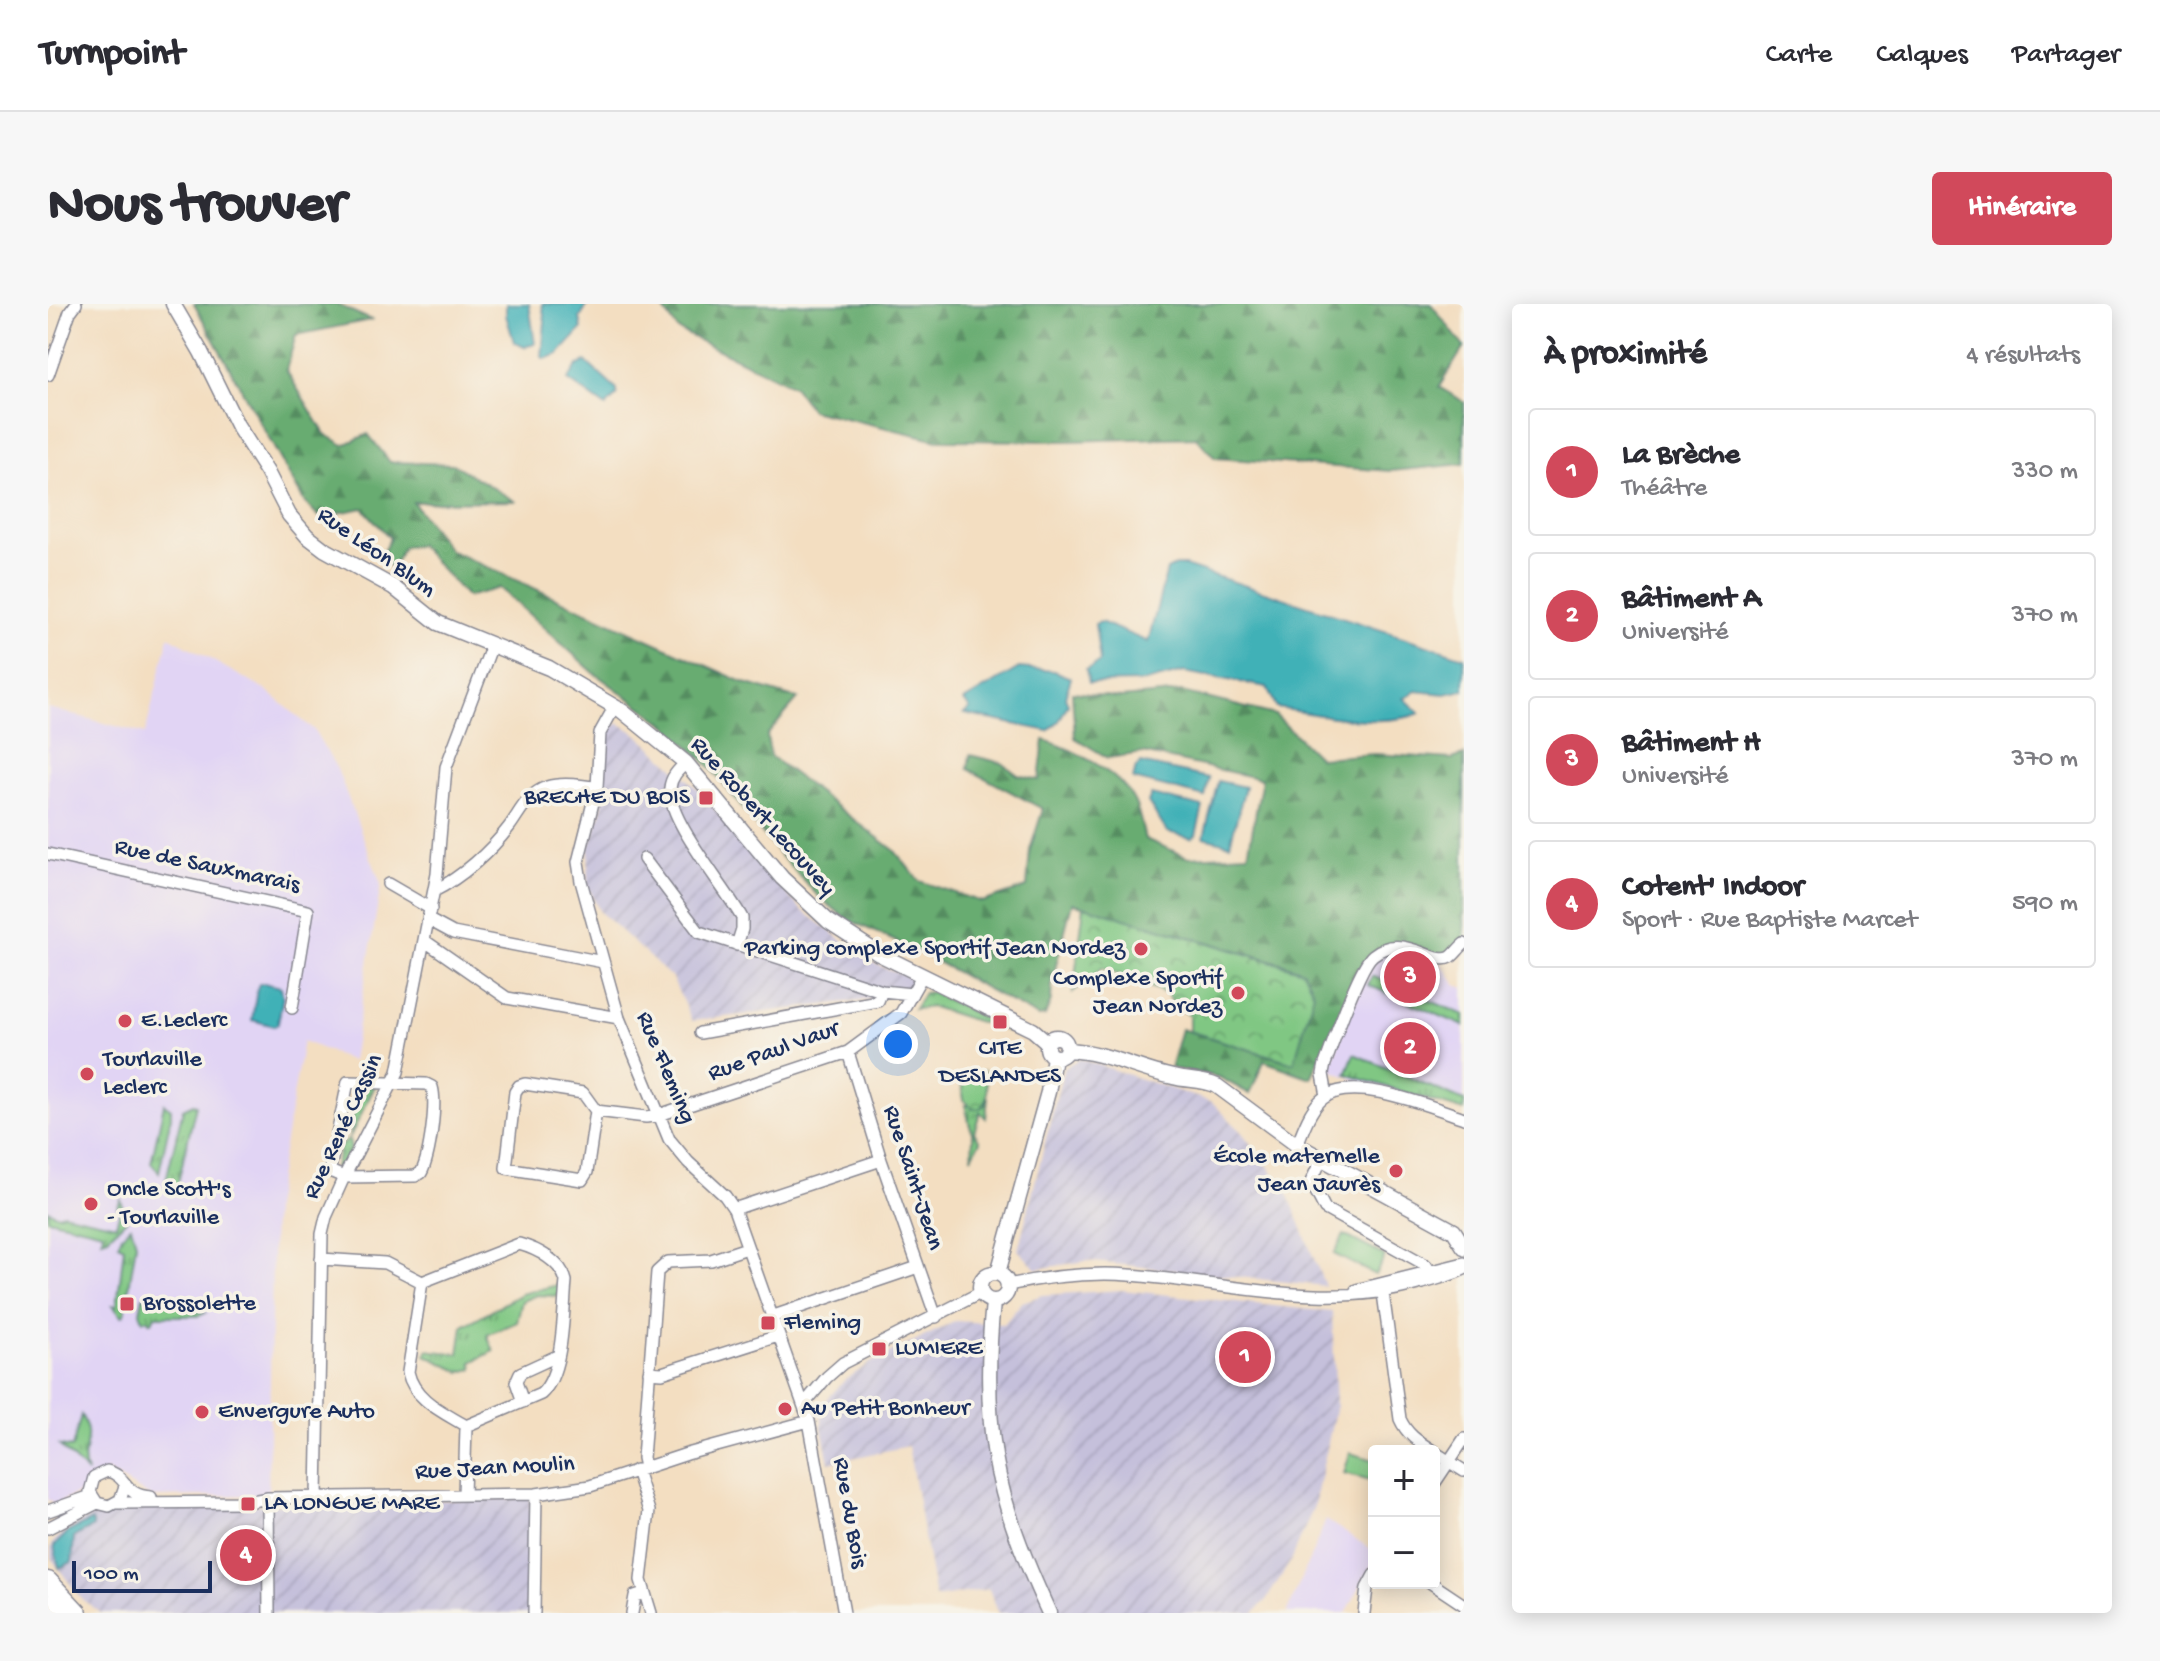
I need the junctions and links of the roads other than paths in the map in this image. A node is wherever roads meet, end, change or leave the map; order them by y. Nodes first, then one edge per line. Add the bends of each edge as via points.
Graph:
1 (76, 304) edge
2 (173, 304) edge
3 (48, 329) edge
4 (62, 334) junction
5 (48, 375) edge
6 (492, 645) junction
7 (615, 706) junction
8 (686, 763) junction
9 (597, 787) junction
10 (48, 854) edge
11 (644, 859) dead end
12 (388, 884) dead end
13 (434, 891) junction
14 (430, 914) junction
15 (445, 930) junction
16 (425, 941) junction
17 (1464, 944) edge
18 (737, 945) junction
19 (440, 950) junction
20 (603, 962) junction
21 (922, 976) junction
22 (882, 991) junction
23 (912, 994) junction
24 (292, 1008) dead end
25 (619, 1018) junction
26 (700, 1033) dead end
27 (848, 1052) junction
28 (1060, 1054) junction
29 (392, 1083) junction
30 (1327, 1096) junction
31 (596, 1111) junction
32 (659, 1115) junction
33 (1464, 1118) edge
34 (1297, 1145) junction
35 (1322, 1158) junction
36 (881, 1160) junction
37 (344, 1177) junction
38 (734, 1209) junction
39 (1464, 1247) edge
40 (747, 1248) junction
41 (321, 1259) junction
42 (1464, 1263) edge
43 (918, 1267) junction
44 (1464, 1269) edge
45 (1430, 1272) junction
46 (1003, 1279) junction
47 (422, 1282) junction
48 (980, 1293) junction
49 (1383, 1293) junction
50 (1341, 1295) junction
51 (993, 1302) junction
52 (771, 1317) junction
53 (936, 1317) junction
54 (778, 1336) junction
55 (557, 1356) junction
56 (649, 1372) junction
57 (523, 1402) junction
58 (804, 1404) junction
59 (809, 1421) junction
60 (466, 1426) junction
61 (1464, 1439) edge
62 (1424, 1445) edge
63 (1440, 1455) edge
64 (1449, 1461) junction
65 (640, 1468) junction
66 (1464, 1471) edge
67 (1440, 1475) edge
68 (125, 1486) junction
69 (536, 1494) junction
70 (464, 1495) junction
71 (317, 1497) junction
72 (94, 1500) junction
73 (117, 1503) junction
74 (268, 1503) junction
75 (48, 1511) edge
76 (48, 1528) edge
77 (48, 1581) edge
78 (1368, 1589) edge
79 (1440, 1589) edge
80 (644, 1593) junction
81 (48, 1604) edge
82 (1464, 1605) edge
83 (57, 1613) edge
84 (78, 1613) edge
85 (269, 1613) edge
86 (534, 1613) edge
87 (632, 1613) edge
88 (651, 1613) edge
89 (844, 1613) edge
90 (1049, 1613) edge
91 (1364, 1613) edge

1 - 4 street
2 - 6 street, Rue Léon Blum via 300,530 393,587 438,623
3 - 4 street
4 - 5 street
6 - 7 street, Rue Léon Blum via 549,668
6 - 13 street, Rue René Cassin via 446,767
7 - 8 street, Rue Robert Lecouvey
7 - 9 street, Rue Fleming via 600,733
8 - 18 street via 673,777 670,797 686,833 742,918
8 - 21 street, Rue Robert Lecouvey via 813,909
9 - 13 street via 567,784 534,795 455,880
9 - 20 street, Rue Fleming via 578,862
10 - 24 street, Rue de Sauxmarais via 308,911
11 - 18 street via 699,932
12 - 14 street
13 - 14 street, Rue René Cassin
14 - 15 street
14 - 16 street, Rue René Cassin
15 - 19 street
15 - 20 street
16 - 19 street
16 - 29 street, Rue René Cassin
17 - 30 street via 1442,959 1403,946 1374,954 1325,1064
18 - 22 street
19 - 25 street via 507,998
20 - 25 street, Rue Fleming
21 - 23 street, Rue Paul Vaur
21 - 28 street, Rue Robert Lecouvey via 1033,1030 1047,1042 1062,1038 1066,1043
22 - 23 street
22 - 26 street via 878,1001
23 - 27 street, Rue Paul Vaur via 901,1013
25 - 32 street, Rue Fleming
27 - 32 street, Rue Paul Vaur
27 - 36 street, Rue Saint-Jean
28 - 34 street via 1105,1055 1170,1077 1210,1083
28 - 46 street
29 - 37 street, Rue René Cassin
29 - 37 street via 348,1082 330,1168
29 - 37 street via 432,1087 421,1173
30 - 33 street via 1380,1092
30 - 34 street via 1318,1103
31 - 31 street via 582,1180 506,1168 519,1086 583,1093
31 - 32 street
32 - 38 street, Rue Fleming via 676,1148
34 - 35 street
35 - 39 street via 1454,1231
35 - 45 street via 1311,1182 1325,1209
36 - 38 street
36 - 43 street, Rue Saint-Jean
37 - 41 street, Rue René Cassin via 326,1217
38 - 40 street, Rue Fleming
40 - 52 street, Rue Fleming
40 - 56 street via 711,1260 668,1262 660,1268
41 - 47 street via 385,1263
41 - 71 street, Rue René Cassin
42 - 45 street
43 - 52 street
43 - 53 street, Rue Saint-Jean
44 - 49 street
45 - 50 street
46 - 48 street via 989,1273 981,1279
46 - 50 street via 1116,1274 1293,1295
46 - 51 street via 1005,1297
47 - 55 street via 505,1247 530,1247 551,1260 566,1281
47 - 60 street via 410,1380 423,1399
48 - 51 street
48 - 53 street
49 - 50 street
49 - 62 street via 1400,1419
51 - 90 street via 989,1356 995,1456 1016,1532
52 - 54 street, Rue Fleming
53 - 58 street via 843,1363
54 - 56 street via 662,1373
54 - 58 street, Rue Fleming
55 - 57 street via 553,1380 541,1394
55 - 57 street via 520,1373 516,1382
56 - 65 street
57 - 60 street
58 - 59 street, Rue Fleming
59 - 65 street, Rue Jean Moulin
59 - 89 street, Rue du Bois
60 - 70 street
61 - 64 street
63 - 64 street
64 - 66 street
64 - 67 street
65 - 69 street, Rue Jean Moulin via 581,1488
65 - 80 street via 649,1511
68 - 72 street, Rue Jean Moulin via 117,1474 102,1472 92,1481
68 - 73 street
68 - 74 street, Rue Jean Moulin via 141,1497 253,1495
69 - 70 street, Rue Jean Moulin
69 - 86 street
70 - 71 street, Rue Jean Moulin
71 - 74 street, Rue Jean Moulin
72 - 73 street, Rue Jean Moulin via 105,1506
72 - 75 street, Rue Jean Moulin
72 - 76 street, Rue Jean Moulin
73 - 74 street, Rue Jean Moulin
74 - 85 street
77 - 84 main road
78 - 91 street
79 - 82 street
80 - 87 street via 635,1596
80 - 88 street
81 - 83 main road

